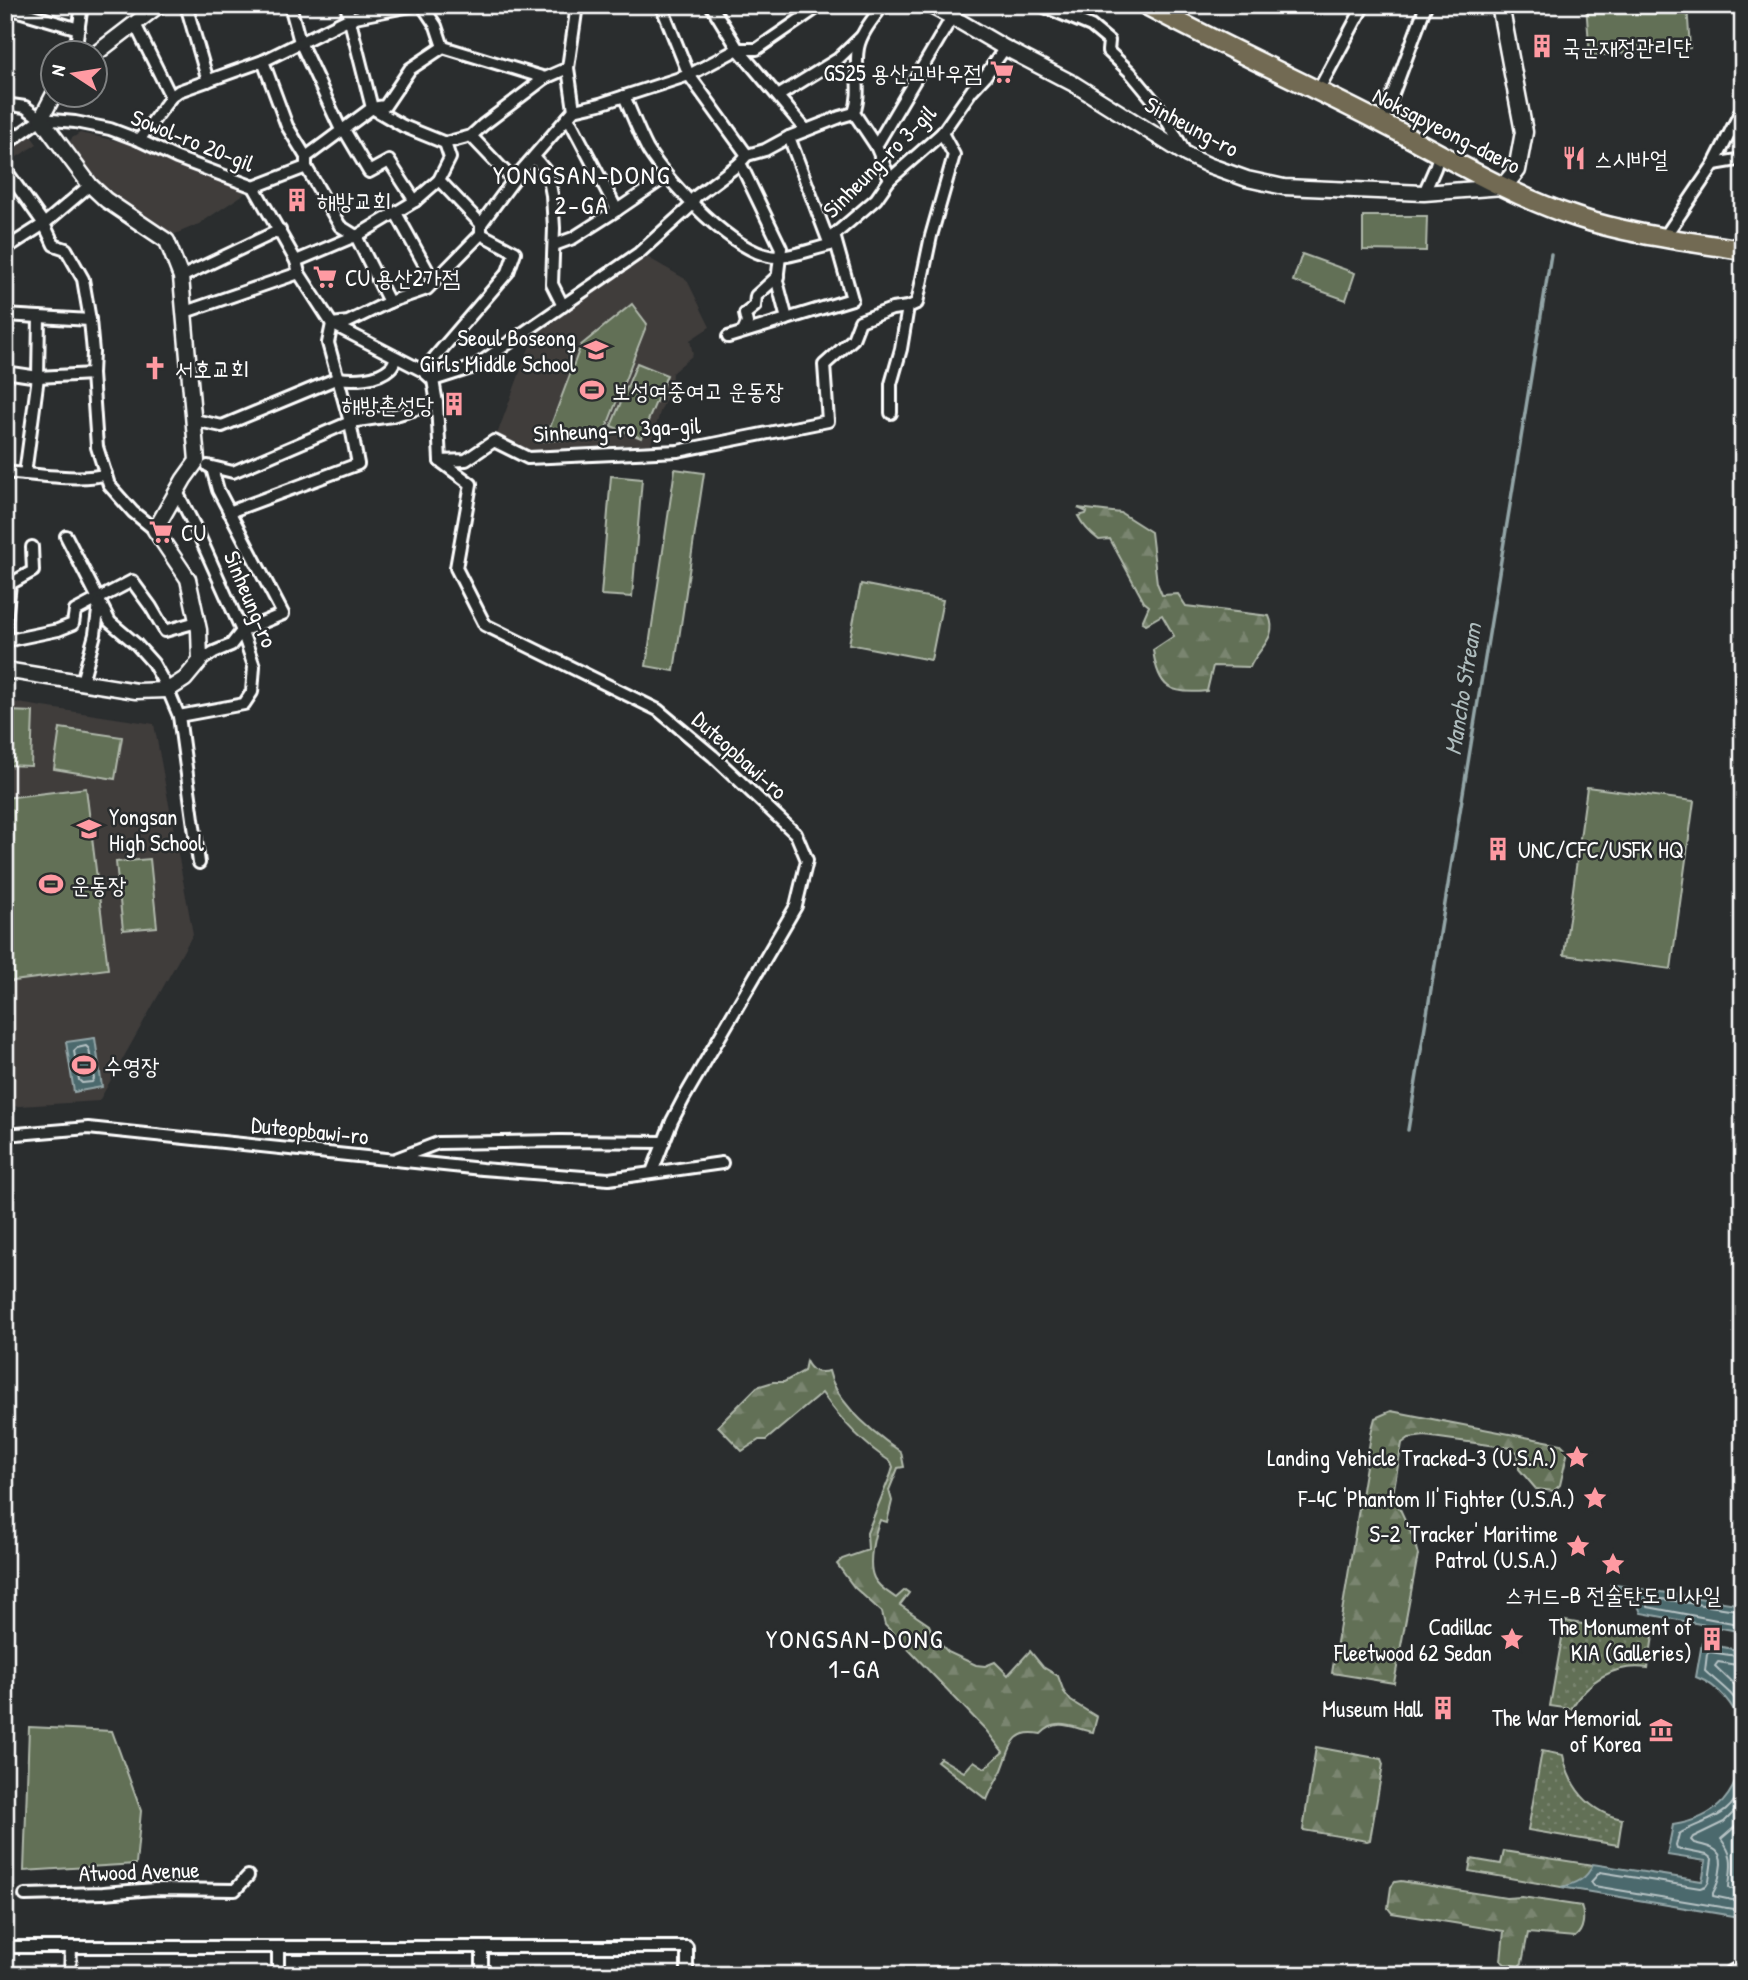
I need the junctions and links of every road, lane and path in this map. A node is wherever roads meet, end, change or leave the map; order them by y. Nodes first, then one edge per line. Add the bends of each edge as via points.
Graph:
1 (82, 5) edge
2 (159, 5) edge
3 (186, 5) edge
4 (290, 5) edge
5 (346, 5) edge
6 (416, 5) edge
7 (422, 5) edge
8 (577, 5) edge
9 (661, 5) edge
10 (711, 5) edge
11 (821, 5) edge
12 (883, 5) edge
13 (929, 5) edge
14 (1040, 5) edge
15 (1146, 5) edge
16 (1364, 5) edge
17 (1426, 5) edge
18 (1500, 5) edge
19 (5, 7) edge
20 (952, 17) junction
21 (350, 18) junction
22 (135, 24) junction
23 (79, 29) junction
24 (863, 35) junction
25 (77, 38) edge
26 (300, 42) junction
27 (108, 44) edge
28 (443, 47) junction
29 (1005, 48) junction
30 (738, 49) junction
31 (263, 61) junction
32 (568, 68) junction
33 (689, 75) junction
34 (545, 78) junction
35 (208, 80) junction
36 (1318, 91) junction
37 (624, 96) junction
38 (778, 96) junction
39 (171, 97) junction
40 (5, 104) edge
41 (1743, 107) edge
42 (46, 108) edge
43 (372, 108) junction
44 (854, 113) junction
45 (571, 114) junction
46 (41, 118) junction
47 (1382, 123) junction
48 (342, 129) junction
49 (806, 130) junction
50 (942, 133) junction
51 (471, 136) junction
52 (789, 137) junction
53 (139, 140) junction
54 (445, 143) junction
55 (5, 145) edge
56 (876, 146) junction
57 (747, 155) junction
58 (1187, 155) junction
59 (1439, 155) junction
60 (534, 157) junction
61 (1743, 159) edge
62 (306, 162) junction
63 (739, 164) junction
64 (1714, 164) junction
65 (5, 169) edge
66 (667, 176) junction
67 (890, 179) junction
68 (439, 180) junction
69 (513, 180) junction
70 (90, 185) junction
71 (254, 187) junction
72 (1503, 187) junction
73 (1424, 193) junction
74 (415, 201) junction
75 (692, 205) junction
76 (617, 210) junction
77 (396, 213) junction
78 (44, 224) junction
79 (481, 229) junction
80 (280, 230) junction
81 (356, 236) junction
82 (1664, 237) junction
83 (832, 240) junction
84 (554, 245) junction
85 (5, 249) edge
86 (1743, 250) edge
87 (779, 257) junction
88 (296, 261) junction
89 (299, 273) junction
90 (778, 276) junction
91 (181, 277) junction
92 (434, 282) junction
93 (852, 299) junction
94 (389, 302) junction
95 (563, 306) junction
96 (908, 307) junction
97 (185, 312) junction
98 (5, 315) edge
99 (39, 317) junction
100 (787, 319) junction
101 (90, 320) junction
102 (860, 321) junction
103 (332, 324) junction
104 (743, 332) junction
105 (728, 337) dead end
106 (396, 358) junction
107 (5, 372) edge
108 (423, 372) junction
109 (92, 374) junction
110 (38, 377) junction
111 (338, 378) junction
112 (433, 380) junction
113 (437, 403) junction
114 (891, 413) dead end
115 (194, 420) junction
116 (350, 422) junction
117 (197, 461) junction
118 (440, 461) junction
119 (212, 468) junction
120 (5, 472) edge
121 (24, 474) junction
122 (106, 474) junction
123 (177, 492) junction
124 (229, 512) junction
125 (155, 530) junction
126 (66, 536) dead end
127 (32, 547) dead end
128 (99, 599) junction
129 (197, 622) junction
130 (242, 631) junction
131 (6, 641) edge
132 (200, 661) junction
133 (5, 670) edge
134 (82, 682) junction
135 (168, 690) junction
136 (179, 716) junction
137 (199, 863) dead end
138 (5, 1135) edge
139 (664, 1142) junction
140 (393, 1160) junction
141 (722, 1163) dead end
142 (652, 1172) junction
143 (248, 1876) dead end
144 (25, 1895) dead end
145 (5, 1947) edge
146 (71, 1947) junction
147 (278, 1947) junction
148 (482, 1947) junction
149 (1743, 1968) edge
150 (71, 1975) edge
151 (278, 1975) edge
152 (482, 1975) edge
153 (687, 1975) edge
154 (1726, 1975) edge

1 - 23 street
2 - 22 street
3 - 35 street
4 - 26 street
5 - 21 street
6 - 21 street
7 - 28 street
8 - 32 street
9 - 33 street
10 - 30 street
11 - 30 street via 757,49
12 - 24 street
13 - 20 street, Sinheung-ro
14 - 58 street via 1091,26 1109,41 1108,51 1159,107
15 - 36 main road, Noksapyeong-daero
16 - 36 street
17 - 47 street
18 - 72 main road via 1524,132 1517,170
19 - 23 street
20 - 29 street, Sinheung-ro
20 - 56 street
21 - 26 street
21 - 43 street
22 - 27 street
22 - 39 street
23 - 25 street
24 - 38 street via 838,60
24 - 44 street
26 - 31 street
26 - 48 street
28 - 34 street
28 - 43 street via 410,69 385,106
29 - 50 street, Sinheung-ro 3-gil
29 - 58 street, Sinheung-ro
30 - 33 street
30 - 38 street
31 - 35 street
31 - 62 street
32 - 34 street
32 - 45 street
33 - 37 street
33 - 57 street
34 - 51 street
35 - 39 street
36 - 47 main road, Noksapyeong-daero
37 - 45 street
37 - 66 street via 648,149
38 - 49 street
39 - 53 street
40 - 46 street, Sowol-ro 20-gil via 25,107
41 - 64 street
42 - 46 street
43 - 48 street
43 - 54 street
44 - 49 street
44 - 56 street
45 - 60 street
45 - 76 street
46 - 53 street, Sowol-ro 20-gil via 110,129
46 - 55 street
46 - 70 street
47 - 59 main road, Noksapyeong-daero
48 - 62 street
48 - 74 street via 369,172 389,161
49 - 52 street
50 - 67 street, Sinheung-ro 3-gil
50 - 96 street via 954,155 917,303
51 - 54 street
51 - 69 street
52 - 57 street
52 - 83 street
53 - 71 street, Sowol-ro 20-gil
54 - 68 street via 450,158
56 - 67 street
57 - 63 street
58 - 73 street, Sinheung-ro via 1247,179 1284,187
59 - 72 main road, Noksapyeong-daero
59 - 73 street
60 - 69 street
60 - 84 street via 548,174
61 - 64 street
62 - 71 street
62 - 81 street via 340,226
63 - 75 street via 695,197
63 - 87 street via 781,248
64 - 82 street
65 - 78 street
66 - 75 street
66 - 76 street
67 - 83 street, Sinheung-ro 3-gil via 876,199
68 - 74 street
68 - 79 street
69 - 79 street
70 - 78 street
70 - 91 street via 167,241
71 - 80 street, Sowol-ro 20-gil
72 - 73 street, Sinheung-ro
72 - 82 main road, Noksapyeong-daero via 1588,221
74 - 77 street
75 - 87 street via 759,254
75 - 95 street via 639,253
76 - 84 street
77 - 81 street
77 - 92 street
78 - 85 street
78 - 101 street via 54,245 66,249 83,279
79 - 92 street
79 - 108 street via 515,252 508,272
80 - 88 street, Sowol-ro 20-gil
80 - 91 street
81 - 88 street
81 - 94 street
82 - 86 main road, Noksapyeong-daero
83 - 87 street, Sinheung-ro 3-gil
83 - 93 street
84 - 95 street via 552,284
87 - 90 street
88 - 89 street, Sowol-ro 20-gil
89 - 97 street
89 - 103 street, Sowol-ro 20-gil
90 - 100 street
90 - 104 street via 756,296
91 - 97 street
92 - 94 street via 427,289
93 - 100 street
93 - 102 street
94 - 103 street
95 - 112 street via 474,367
96 - 102 street
96 - 114 street via 891,384
97 - 115 street
98 - 99 street
99 - 101 street
99 - 110 street
100 - 104 street
101 - 109 street
102 - 118 street, Sinheung-ro 3ga-gil via 853,339 824,365 828,421 678,451 528,458 494,441 466,460
103 - 106 street, Sowol-ro 20-gil
103 - 111 street via 328,343
104 - 105 street
106 - 108 street, Sowol-ro 20-gil
106 - 111 street via 377,375
107 - 110 street
108 - 112 street, Sowol-ro 20-gil
109 - 110 street
109 - 122 street via 97,447
110 - 121 street
111 - 115 street via 222,426
111 - 116 street
112 - 113 street
113 - 116 street
113 - 118 street
115 - 117 street
116 - 119 street via 233,472
116 - 124 street via 358,464
117 - 119 street
117 - 123 street
118 - 139 street, Duteopbawi-ro via 471,484 456,568 485,625 658,710 796,834 807,860 796,906 684,1098
119 - 124 street
120 - 121 street
121 - 122 street
122 - 125 street via 109,485
123 - 125 street
123 - 130 street, Sinheung-ro
124 - 130 street via 283,614
125 - 129 street via 188,579
126 - 128 street
127 - 131 street via 33,571 10,584
128 - 129 street via 132,581 165,631
128 - 131 street via 75,611 73,624
128 - 134 street
128 - 135 street via 110,622 153,663
129 - 132 street
130 - 132 street via 231,645
130 - 136 street, Sinheung-ro via 254,666 252,692 244,704
132 - 135 street via 185,680
133 - 134 street
134 - 135 street via 136,691
135 - 136 street
136 - 137 street
138 - 140 street, Duteopbawi-ro via 88,1128
139 - 140 street via 438,1143
139 - 142 street, Duteopbawi-ro
140 - 142 street, Duteopbawi-ro via 609,1178
141 - 142 street, Duteopbawi-ro
143 - 144 street, Atwood Avenue via 235,1890
145 - 146 street
146 - 147 street
146 - 150 street
147 - 148 street
147 - 151 street
148 - 152 street
148 - 153 street via 687,1947
149 - 154 street

